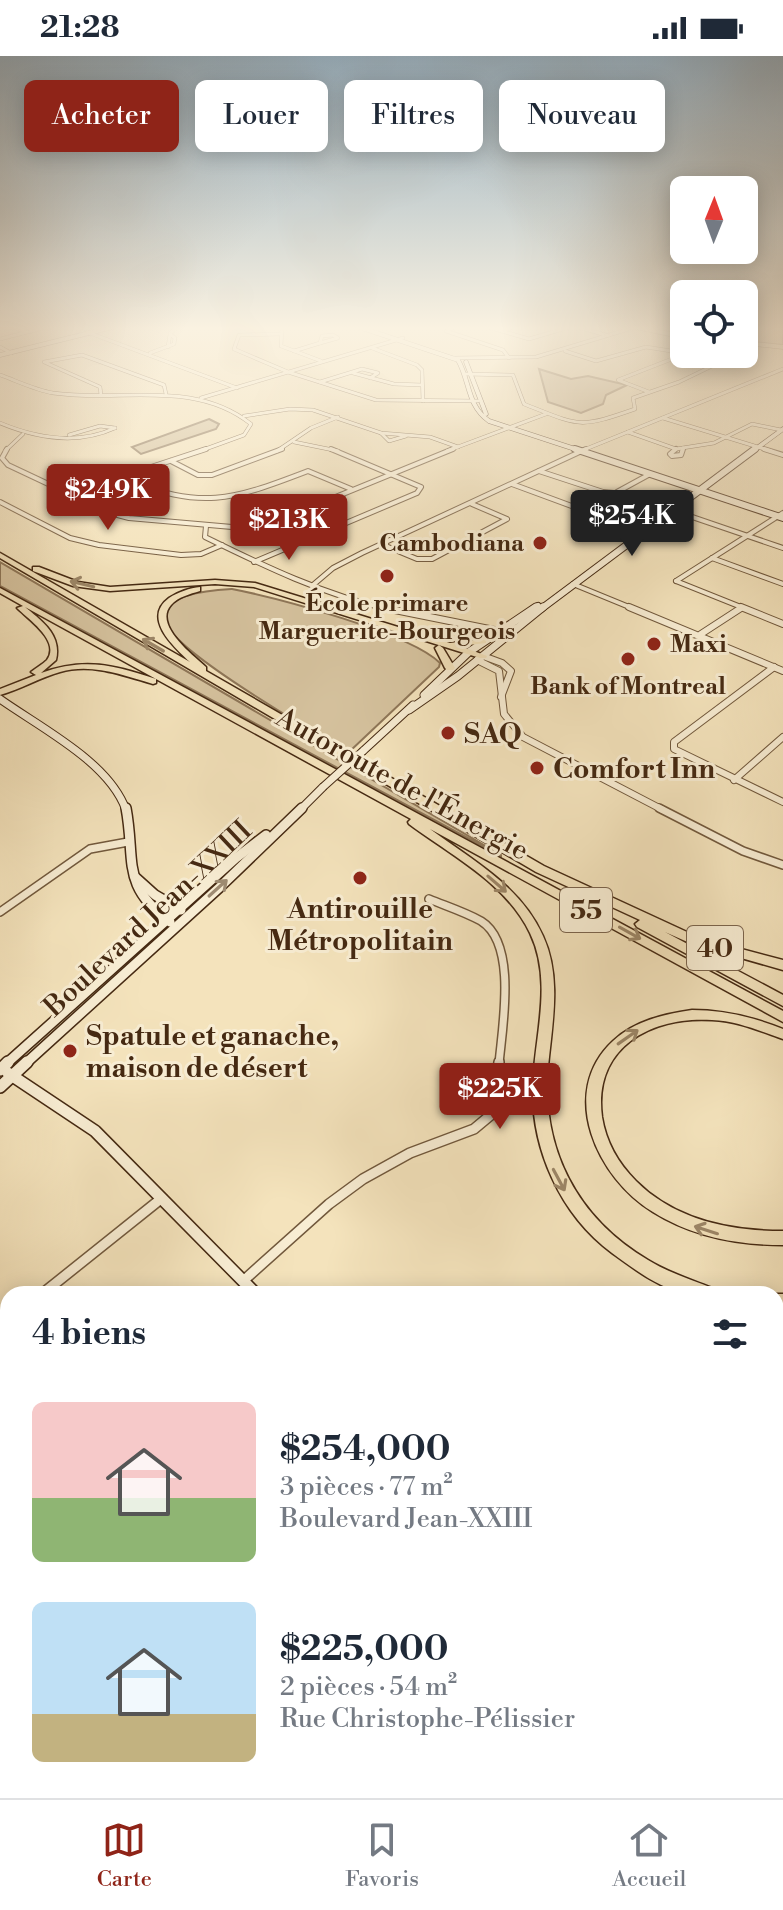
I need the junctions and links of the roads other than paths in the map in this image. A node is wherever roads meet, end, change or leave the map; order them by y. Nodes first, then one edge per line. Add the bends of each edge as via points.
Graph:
1 (223, 407) edge
2 (474, 407) edge
3 (481, 407) edge
4 (531, 407) edge
5 (635, 407) edge
6 (689, 407) edge
7 (546, 414) junction
8 (244, 416) junction
9 (338, 417) junction
10 (663, 418) junction
11 (0, 423) edge
12 (511, 427) junction
13 (782, 429) edge
14 (628, 432) junction
15 (23, 434) junction
16 (63, 436) junction
17 (724, 437) junction
18 (294, 442) junction
19 (458, 447) junction
20 (759, 448) junction
21 (582, 451) junction
22 (2, 453) edge
23 (783, 455) edge
24 (171, 461) junction
25 (539, 471) junction
26 (390, 473) junction
27 (650, 474) junction
28 (121, 477) junction
29 (512, 484) junction
30 (351, 489) junction
31 (700, 490) junction
32 (615, 492) junction
33 (69, 494) junction
34 (0, 502) edge
35 (471, 504) junction
36 (673, 510) junction
37 (781, 516) edge
38 (206, 526) junction
39 (642, 532) junction
40 (745, 535) junction
41 (381, 544) junction
42 (222, 545) junction
43 (783, 548) edge
44 (0, 555) edge
45 (712, 558) junction
46 (254, 562) junction
47 (573, 584) junction
48 (783, 584) edge
49 (313, 585) junction
50 (0, 590) edge
51 (558, 595) junction
52 (741, 608) junction
53 (783, 624) edge
54 (498, 630) junction
55 (509, 634) junction
56 (701, 634) junction
57 (483, 641) junction
58 (441, 645) junction
59 (466, 654) junction
60 (480, 658) junction
61 (774, 667) junction
62 (450, 668) junction
63 (783, 671) edge
64 (220, 685) junction
65 (0, 690) edge
66 (183, 690) junction
67 (0, 699) edge
68 (500, 699) junction
69 (409, 710) junction
70 (783, 737) edge
71 (734, 780) junction
72 (389, 802) junction
73 (783, 802) edge
74 (291, 816) junction
75 (128, 842) junction
76 (783, 865) edge
77 (540, 869) junction
78 (133, 875) junction
79 (429, 899) dead end
80 (179, 909) junction
81 (0, 912) edge
82 (189, 914) junction
83 (172, 923) junction
84 (783, 965) edge
85 (783, 1001) edge
86 (783, 1017) edge
87 (783, 1034) edge
88 (5, 1071) edge
89 (0, 1087) edge
90 (162, 1198) junction
91 (783, 1238) edge
92 (243, 1281) junction
93 (52, 1286) edge
94 (248, 1286) edge
95 (686, 1286) edge

1 - 8 street
2 - 12 street via 478,415
3 - 12 street
4 - 7 street
5 - 7 street via 590,425
6 - 10 street
7 - 12 street
8 - 9 street via 290,409
8 - 24 street via 251,424 244,435
9 - 18 street
9 - 19 street via 389,441 409,435
10 - 14 street
10 - 17 street
11 - 15 street
12 - 19 street
12 - 21 street
13 - 17 street via 752,424
13 - 20 street, Boulevard Jean-XXIII
14 - 17 street via 676,449 672,456
14 - 21 street
15 - 16 street
15 - 22 street
16 - 16 street via 89,437 115,428 100,426
17 - 20 street
18 - 24 street via 212,475 198,475
18 - 26 street via 335,450
19 - 26 street
20 - 23 street
20 - 31 street, Boulevard Jean-XXIII
21 - 25 street
21 - 27 street
22 - 33 street via 8,465
24 - 28 street
25 - 29 street
25 - 32 street
26 - 30 street
26 - 46 street via 421,487 363,518
27 - 31 street
27 - 32 street
28 - 30 street via 161,495 217,502 308,471
28 - 33 street
29 - 35 street
29 - 39 street
30 - 38 street via 266,522
31 - 36 street, Boulevard Jean-XXIII
31 - 37 street
32 - 36 street
33 - 38 street via 129,518
34 - 42 street via 70,538 99,545 181,555
35 - 41 street
35 - 41 street via 507,519 432,559 417,559
36 - 39 street, Boulevard Jean-XXIII
36 - 40 street
37 - 40 street
38 - 42 street via 203,535
39 - 47 street, Boulevard Jean-XXIII
40 - 43 street
40 - 45 street
41 - 49 street via 333,568
42 - 46 street
58 -> 44 highway via 255,585 102,588 58,578
64 -> 44 highway, 55
45 - 48 street
45 - 52 street via 676,581
46 - 49 street
47 - 51 street, Boulevard Jean-XXIII
47 - 56 street
49 - 54 street via 378,607
50 - 65 highway via 45,629 55,651 42,669
50 - 66 highway, Autoroute de l'Énergie / 55
51 - 54 street, Boulevard Jean-XXIII
51 - 55 street, Boulevard Jean-XXIII
52 - 53 street
52 - 56 street
54 - 55 street
54 - 57 street, Boulevard Jean-XXIII
55 - 60 street, Boulevard Jean-XXIII
56 - 61 street
57 - 58 highway
57 - 59 street, Boulevard Jean-XXIII
58 - 59 highway
58 - 62 highway
58 - 64 highway via 262,591 204,587 168,602 161,621 170,638
59 - 60 highway
59 - 62 street, Boulevard Jean-XXIII
60 - 68 street via 500,672
60 - 68 street via 511,671
60 - 69 street, Boulevard Jean-XXIII
61 - 63 street
61 - 71 street via 674,742 680,754
62 - 69 street, Boulevard Jean-XXIII
64 - 77 highway, 55
65 - 66 highway via 81,665 114,668
66 - 72 highway, Autoroute de l'Énergie / 55
67 - 75 street via 114,782 127,805
68 - 76 street via 505,719 529,740 743,851
69 - 74 street, Boulevard Jean-XXIII, bridge
70 - 71 street
71 - 73 street
72 -> 86 highway, Autoroute de l'Énergie / 55
72 -> 95 highway via 499,884 537,934 548,988 541,1122 550,1159 568,1196 597,1231 627,1256
74 - 80 street, Boulevard Jean-XXIII
82 -> 74 street, Boulevard Jean-XXIII
75 - 78 street
75 - 81 street via 88,850
77 - 84 highway, 40 via 696,941
77 - 85 highway, Autoroute de l'Énergie / 55
78 - 80 street
78 - 83 street via 138,895
79 - 92 street via 483,922 502,952 506,981 494,1111 479,1127 410,1153 355,1184
80 - 82 street
80 - 83 street, Boulevard Jean-XXIII
82 - 83 street, Boulevard Jean-XXIII
83 - 88 street, Boulevard Jean-XXIII
91 -> 87 highway via 708,1231 648,1200 609,1157 592,1099 609,1053 630,1034 657,1021 712,1015
88 - 89 street, Boulevard Jean-XXIII
88 - 90 street via 89,1126
90 - 92 street
90 - 93 street
92 - 94 street

